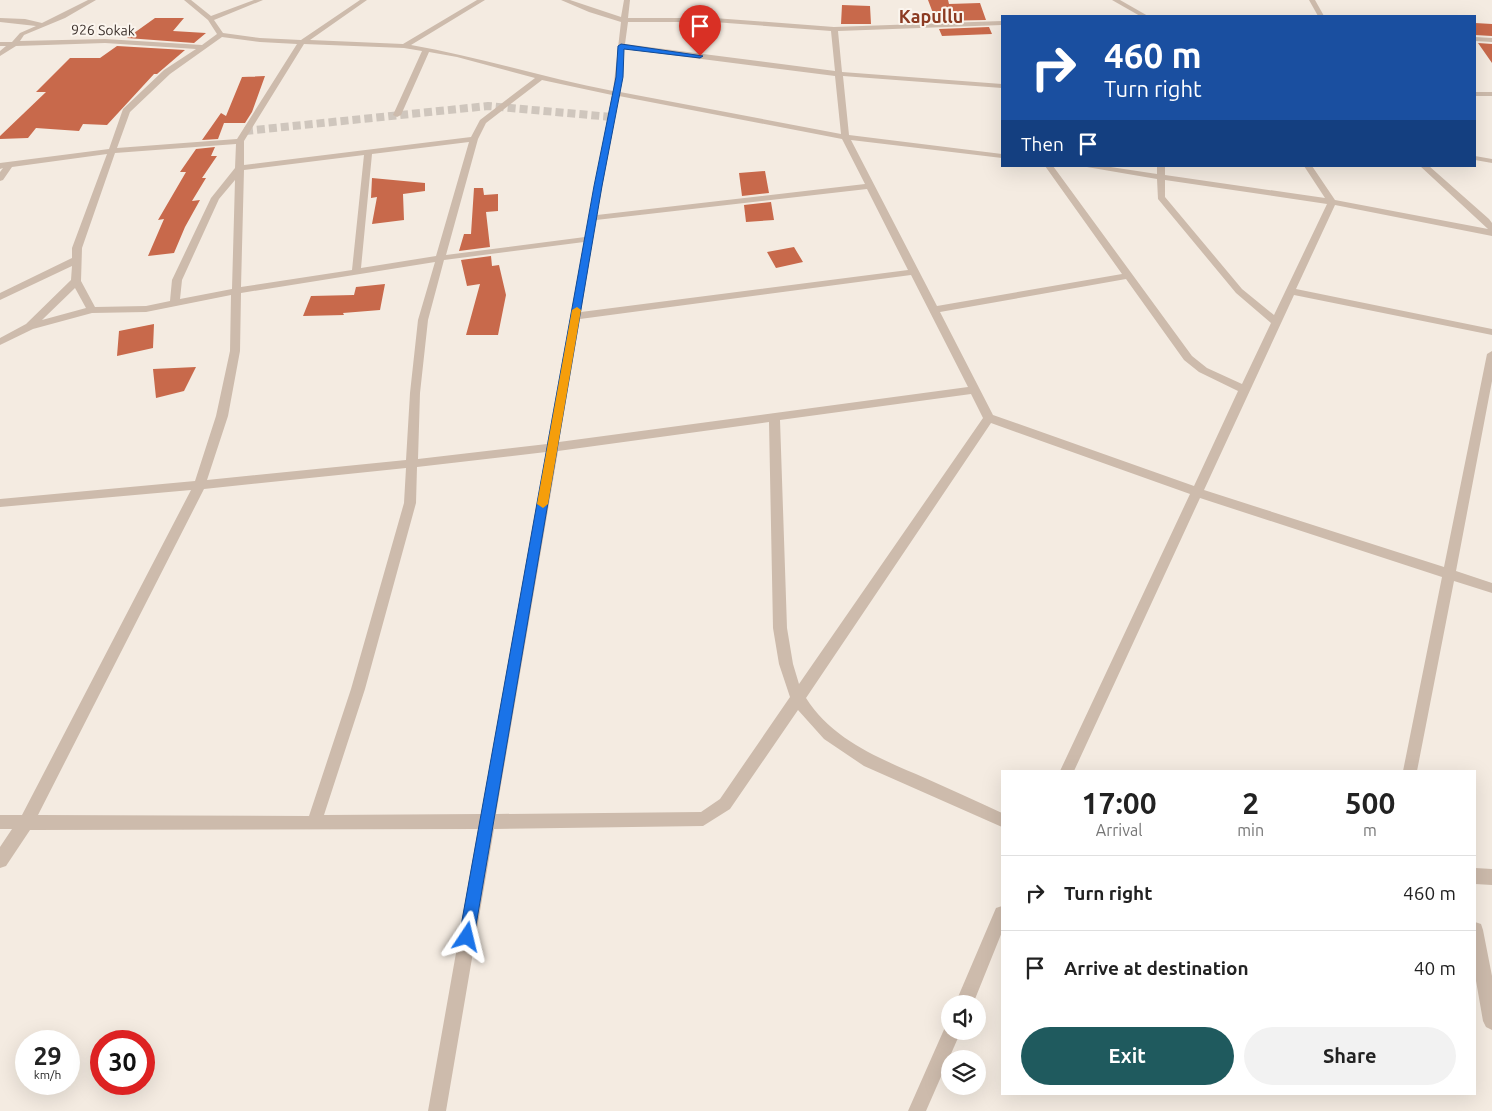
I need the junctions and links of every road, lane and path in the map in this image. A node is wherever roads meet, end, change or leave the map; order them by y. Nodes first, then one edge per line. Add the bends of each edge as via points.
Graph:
1 (93, 0) edge
2 (187, 0) edge
3 (260, 0) edge
4 (364, 0) edge
5 (482, 0) edge
6 (564, 0) edge
7 (627, 0) edge
8 (1115, 0) edge
9 (1312, 0) edge
10 (1143, 15) edge
11 (1320, 15) edge
12 (210, 19) junction
13 (0, 20) edge
14 (624, 20) junction
15 (1001, 23) edge
16 (42, 25) junction
17 (834, 29) junction
18 (221, 35) junction
19 (1476, 39) edge
20 (1492, 40) edge
21 (302, 42) junction
22 (15, 43) junction
23 (0, 44) edge
24 (404, 46) junction
25 (621, 46) junction
26 (205, 47) junction
27 (426, 50) junction
28 (0, 54) edge
29 (838, 74) junction
30 (542, 76) junction
31 (1001, 86) edge
32 (616, 93) junction
33 (1476, 94) edge
34 (1492, 94) edge
35 (397, 114) dead end
36 (845, 137) junction
37 (474, 139) junction
38 (240, 141) junction
39 (112, 151) junction
40 (368, 153) junction
41 (1001, 156) edge
42 (1476, 158) edge
43 (1492, 160) edge
44 (5, 165) edge
45 (1050, 167) edge
46 (1100, 167) edge
47 (1309, 167) edge
48 (1425, 167) edge
49 (240, 168) junction
50 (1161, 171) edge
51 (0, 178) edge
52 (870, 186) junction
53 (1332, 202) junction
54 (593, 218) junction
55 (1492, 231) edge
56 (589, 239) junction
57 (442, 258) junction
58 (76, 260) junction
59 (356, 272) junction
60 (914, 272) junction
61 (1129, 276) junction
62 (76, 281) junction
63 (236, 291) junction
64 (1291, 291) junction
65 (0, 297) edge
66 (176, 303) junction
67 (92, 310) junction
68 (933, 310) junction
69 (576, 316) junction
70 (1276, 322) junction
71 (30, 326) junction
72 (1492, 332) edge
73 (0, 342) edge
74 (1492, 354) edge
75 (974, 390) junction
76 (1245, 390) junction
77 (774, 418) junction
78 (989, 418) junction
79 (553, 447) junction
80 (412, 464) junction
81 (200, 486) junction
82 (1197, 492) junction
83 (0, 503) edge
84 (1449, 574) junction
85 (1492, 588) edge
86 (798, 698) junction
87 (1067, 770) edge
88 (1410, 770) edge
89 (1001, 820) edge
90 (487, 821) junction
91 (0, 822) edge
92 (27, 822) junction
93 (314, 823) junction
94 (0, 860) edge
95 (1476, 876) edge
96 (1492, 877) edge
97 (1001, 916) edge
98 (1476, 935) edge
99 (968, 995) edge
100 (1492, 1021) edge
101 (948, 1040) edge
102 (437, 1111) edge
103 (917, 1111) edge

1 - 16 street
2 - 12 street
3 - 12 street
4 - 21 street
5 - 24 street
6 - 14 street
7 - 14 street
8 - 10 street
9 - 11 street
12 - 18 street
13 - 16 street
14 - 17 street via 714,20
14 - 25 street
15 - 17 street
16 - 22 street via 22,34
17 - 29 street
18 - 21 street
18 - 26 street
19 - 20 street
21 - 24 street
21 - 38 street
22 - 23 street, 926 Sokak
22 - 26 street, 926 Sokak via 105,41
22 - 28 street
24 - 27 street
25 - 29 street
25 - 32 street
26 - 39 street via 167,72 126,111
27 - 30 street
27 - 35 street
29 - 31 street
29 - 36 street
30 - 32 street
30 - 37 street via 483,122
32 - 36 street
32 - 54 street
33 - 34 street
36 - 41 street
36 - 52 street
37 - 40 street
37 - 57 street
38 - 39 street
38 - 49 street
39 - 44 street
39 - 58 street via 76,248
40 - 49 street
40 - 59 street
42 - 43 street
44 - 51 street
45 - 61 street
46 - 50 street
47 - 53 street
48 - 55 street via 1486,221
49 - 63 street
49 - 66 street via 215,198 177,280
50 - 53 street
50 - 70 street via 1161,197 1239,291
52 - 54 street
52 - 60 street
53 - 55 street
53 - 64 street
54 - 56 street
56 - 57 street
56 - 69 street
57 - 59 street
57 - 80 street via 423,320
58 - 62 street
58 - 65 street
59 - 63 street
60 - 68 street
60 - 69 street
61 - 68 street
61 - 76 street via 1188,358 1203,370
62 - 67 street
62 - 71 street
63 - 66 street
63 - 81 street via 235,351 222,416
64 - 70 street
64 - 72 street
66 - 67 street
67 - 71 street
68 - 75 street
69 - 79 street
70 - 76 street
71 - 73 street
74 - 84 street
75 - 77 street
75 - 78 street
76 - 82 street
77 - 79 street
77 - 86 street via 784,657
78 - 82 street
78 - 86 street
79 - 80 street
79 - 90 street
80 - 81 street
80 - 93 street via 407,512 358,689
81 - 83 street
81 - 92 street
82 - 84 street
82 - 87 street
84 - 85 street
84 - 88 street
86 - 89 street via 823,728 852,751
86 - 90 street via 725,804 703,818
90 - 93 street
90 - 102 street
91 - 92 street
92 - 93 street
92 - 94 street
95 - 96 street
97 - 99 street
98 - 100 street
101 - 103 street

